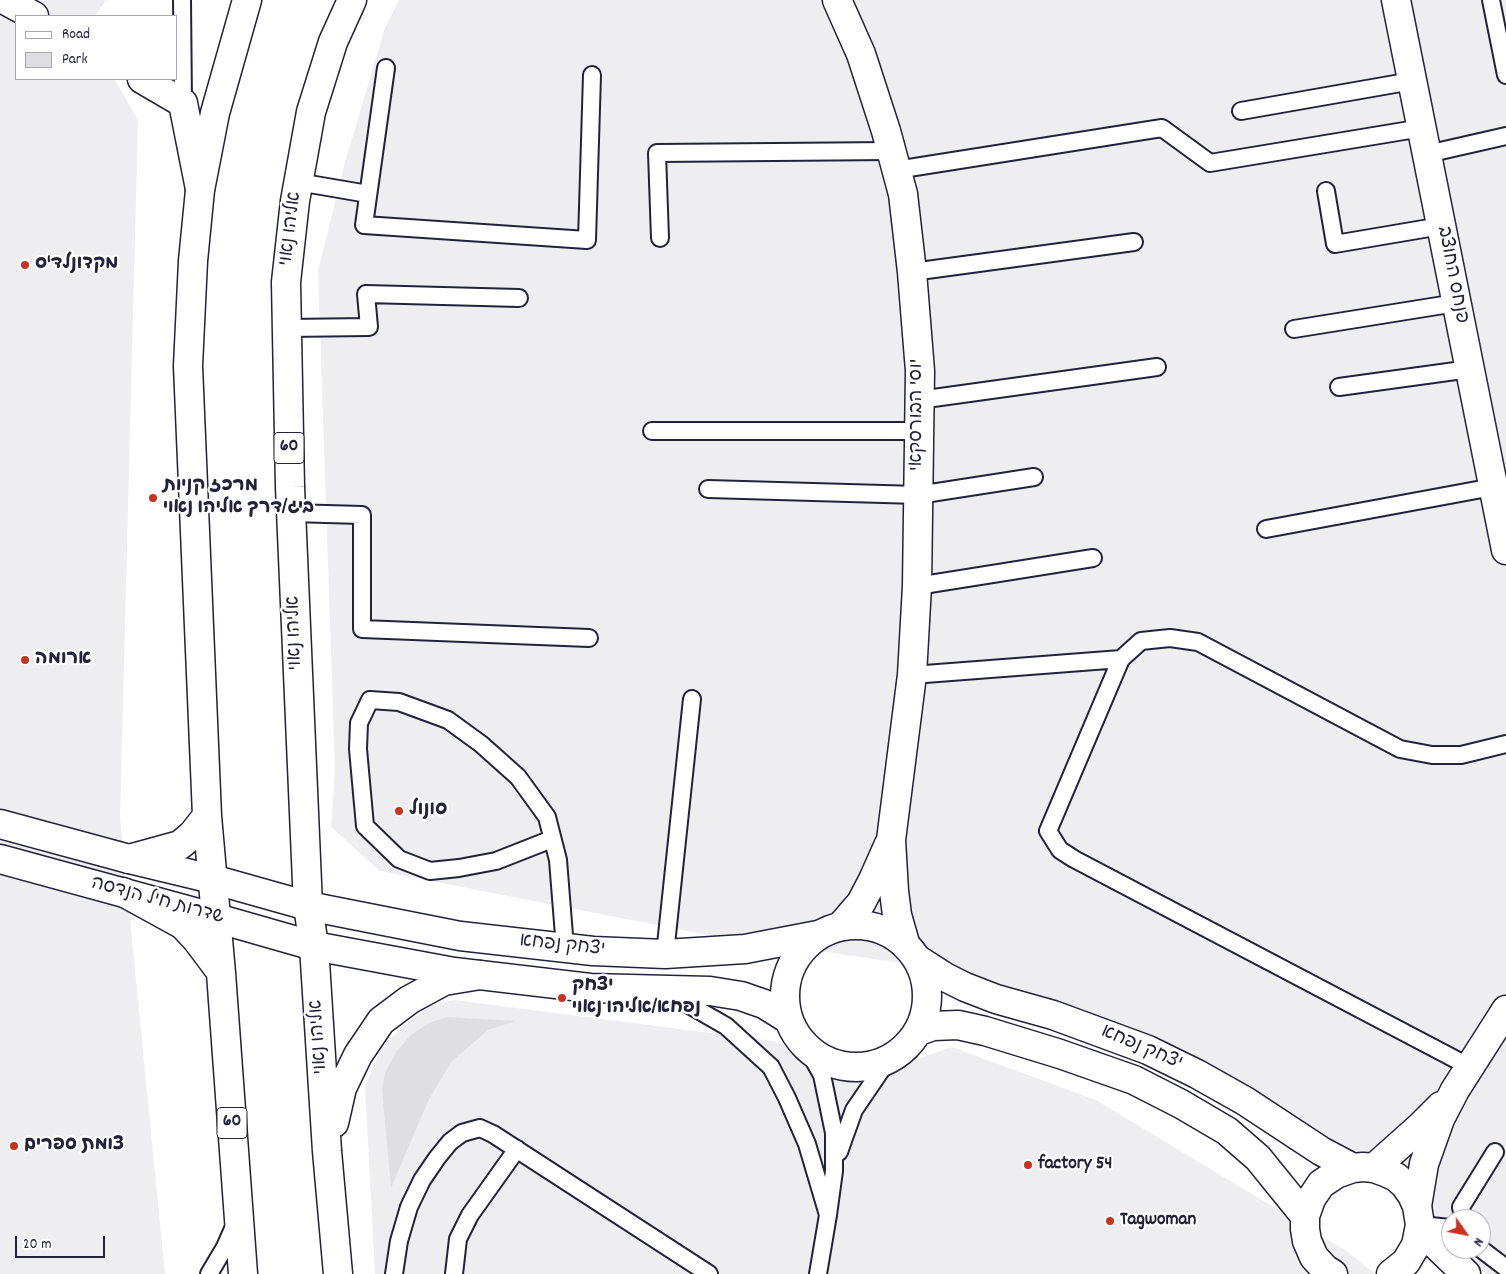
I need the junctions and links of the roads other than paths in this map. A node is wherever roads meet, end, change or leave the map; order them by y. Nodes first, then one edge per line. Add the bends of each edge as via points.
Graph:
1 (5, 0) edge
2 (182, 0) edge
3 (247, 0) edge
4 (352, 0) edge
5 (837, 0) edge
6 (1396, 0) edge
7 (1491, 0) edge
8 (32, 15) edge
9 (386, 68) dead end
10 (592, 75) dead end
11 (1506, 75) edge
12 (144, 80) edge
13 (1412, 81) junction
14 (184, 103) junction
15 (1241, 111) dead end
16 (1506, 136) edge
17 (1424, 141) junction
18 (894, 160) junction
19 (298, 182) junction
20 (200, 190) junction
21 (1326, 191) dead end
22 (368, 194) junction
23 (1441, 226) junction
24 (660, 238) dead end
25 (1134, 242) dead end
26 (912, 272) junction
27 (519, 298) dead end
28 (1456, 303) junction
29 (286, 328) junction
30 (1294, 329) dead end
31 (1157, 367) dead end
32 (1470, 369) junction
33 (1339, 387) dead end
34 (919, 400) junction
35 (652, 431) dead end
36 (919, 431) junction
37 (1034, 477) dead end
38 (1494, 487) junction
39 (708, 489) dead end
40 (918, 495) junction
41 (291, 513) junction
42 (1266, 529) dead end
43 (1506, 550) edge
44 (1093, 558) dead end
45 (916, 586) junction
46 (589, 638) dead end
47 (1121, 659) junction
48 (912, 675) junction
49 (692, 699) dead end
50 (1506, 744) edge
51 (207, 816) junction
52 (0, 824) edge
53 (552, 839) junction
54 (891, 840) junction
55 (0, 859) edge
56 (129, 859) junction
57 (212, 879) junction
58 (123, 892) junction
59 (308, 906) junction
60 (216, 918) junction
61 (830, 931) junction
62 (314, 946) junction
63 (564, 948) junction
64 (911, 951) junction
65 (665, 954) junction
66 (221, 973) junction
67 (480, 975) junction
68 (656, 990) junction
69 (1506, 1010) edge
70 (788, 1019) junction
71 (919, 1031) junction
72 (808, 1050) junction
73 (888, 1060) junction
74 (1470, 1067) junction
75 (1456, 1090) junction
76 (516, 1149) junction
77 (327, 1151) junction
78 (1494, 1152) dead end
79 (1363, 1168) junction
80 (834, 1171) junction
81 (1462, 1209) edge
82 (828, 1215) junction
83 (239, 1216) junction
84 (1418, 1216) junction
85 (1441, 1224) edge
86 (1306, 1229) junction
87 (1491, 1257) edge
88 (1506, 1268) edge
89 (209, 1274) edge
90 (243, 1274) edge
91 (338, 1274) edge
92 (394, 1274) edge
93 (454, 1274) edge
94 (708, 1274) edge
95 (818, 1274) edge
96 (1311, 1274) edge
97 (1333, 1274) edge
98 (1391, 1274) edge
99 (1466, 1274) edge

1 - 8 main road
2 - 14 lane
3 - 20 main road, 60 via 215,113
4 - 19 main road, אליהו נאוי / 60 via 333,42 311,112
5 - 18 main road, יוסי הבורסקאי via 861,54
6 - 13 main road, פנחס החוצב
7 - 11 lane
9 - 22 lane
10 - 22 lane via 587,240 364,225
12 - 14 main road
13 - 15 lane
13 - 17 main road, פנחס החוצב
14 - 20 main road
16 - 17 lane
17 - 18 lane via 1210,163 1162,128
17 - 23 main road, פנחס החוצב
18 - 24 lane via 658,153
18 - 26 main road, יוסי הבורסקאי via 903,194
19 - 22 lane
19 - 29 main road, אליהו נאוי / 60 via 286,282
20 - 51 main road, 60 via 188,366
21 - 23 lane via 1336,244
23 - 28 main road, פנחס החוצב
25 - 26 lane
26 - 34 main road, יוסי הבורסקאי via 920,370
27 - 29 lane via 366,294 369,327
28 - 30 lane
28 - 32 main road, פנחס החוצב
29 - 41 main road, אליהו נאוי / 60
31 - 34 lane
32 - 33 lane
32 - 38 main road, פנחס החוצב
34 - 36 main road, יוסי הבורסקאי
35 - 36 lane
36 - 40 main road, יוסי הבורסקאי
37 - 40 lane
38 - 42 lane
38 - 43 main road, פנחס החוצב
39 - 40 lane
40 - 45 main road, יוסי הבורסקאי
41 - 46 lane via 362,515 362,628
41 - 59 main road, אליהו נאוי / 60
44 - 45 lane
45 - 48 main road, יוסי הבורסקאי
47 - 48 lane
47 - 50 lane via 1141,641 1170,638 1198,642 1400,749 1432,755 1462,755
47 - 74 lane via 1048,831 1060,850
48 - 54 main road, יוסי הבורסקאי
49 - 65 lane
51 - 56 main road via 180,845
51 - 57 main road, 60
52 - 56 main road, שדרות חיל הנדסה
53 - 53 lane via 547,817 518,777 481,744 448,720 399,702 370,700 359,723 358,750 366,826 399,859 430,871 459,868 496,861
53 - 63 lane via 558,860
54 - 61 main road, יוסי הבורסקאי via 861,903
54 - 64 main road, יוסי הבורסקאי via 897,915
55 - 58 main road, שדרות חיל הנדסה
56 - 57 main road, שדרות חיל הנדסה
57 - 59 main road, שדרות חיל הנדסה
57 - 60 main road, 60
58 - 60 main road, שדרות חיל הנדסה
58 - 66 main road via 183,925
59 - 62 main road, אליהו נאוי / 60
59 - 63 main road, יצחק נפחא via 460,936
60 - 62 main road, שדרות חיל הנדסה
60 - 66 main road, 60
61 - 64 main road via 864,925 878,928 886,930
61 - 65 main road, יצחק נפחא via 745,949
61 - 70 main road via 800,951 789,972 784,996
62 - 67 main road, יצחק נפחא
62 - 77 main road, אליהו נאוי / 60
63 - 65 main road, יצחק נפחא
64 - 71 main road via 925,976 928,995
64 - 79 main road, יצחק נפחא via 945,977 965,987 1148,1050 1245,1101 1321,1151
66 - 83 main road, 60
67 - 68 main road, יצחק נפחא via 590,988
67 - 77 main road via 444,981 409,1000 381,1021 358,1055 342,1088
68 - 70 main road, יצחק נפחא via 710,991 741,996 764,1004
68 - 82 lane via 726,1026 771,1067 807,1144
69 - 74 main road
70 - 72 main road
71 - 73 main road via 905,1048
71 - 86 main road, יצחק נפחא via 933,1026 958,1025 985,1031 1134,1080 1181,1104 1227,1131 1258,1158
72 - 73 main road via 826,1061 846,1067 868,1067
72 - 80 lane via 822,1075 834,1133
73 - 80 lane via 854,1110
74 - 75 main road
75 - 79 main road via 1421,1126
75 - 84 main road via 1440,1119 1424,1164
76 - 92 lane via 480,1128 462,1133 450,1142 422,1180 409,1207
76 - 93 lane via 470,1215 458,1239
76 - 94 lane
77 - 91 main road, אליהו נאוי / 60
78 - 81 lane
79 - 84 main road, יצחק נפחא via 1391,1174 1405,1185 1412,1195
79 - 86 main road via 1336,1174 1321,1184 1311,1199
80 - 82 lane
82 - 95 lane
83 - 89 lane
83 - 90 main road, 60
84 - 85 lane
84 - 98 main road via 1416,1245 1406,1262
84 - 99 main road via 1436,1245
86 - 96 lane
86 - 97 main road, יצחק נפחא via 1314,1257
87 - 88 lane

